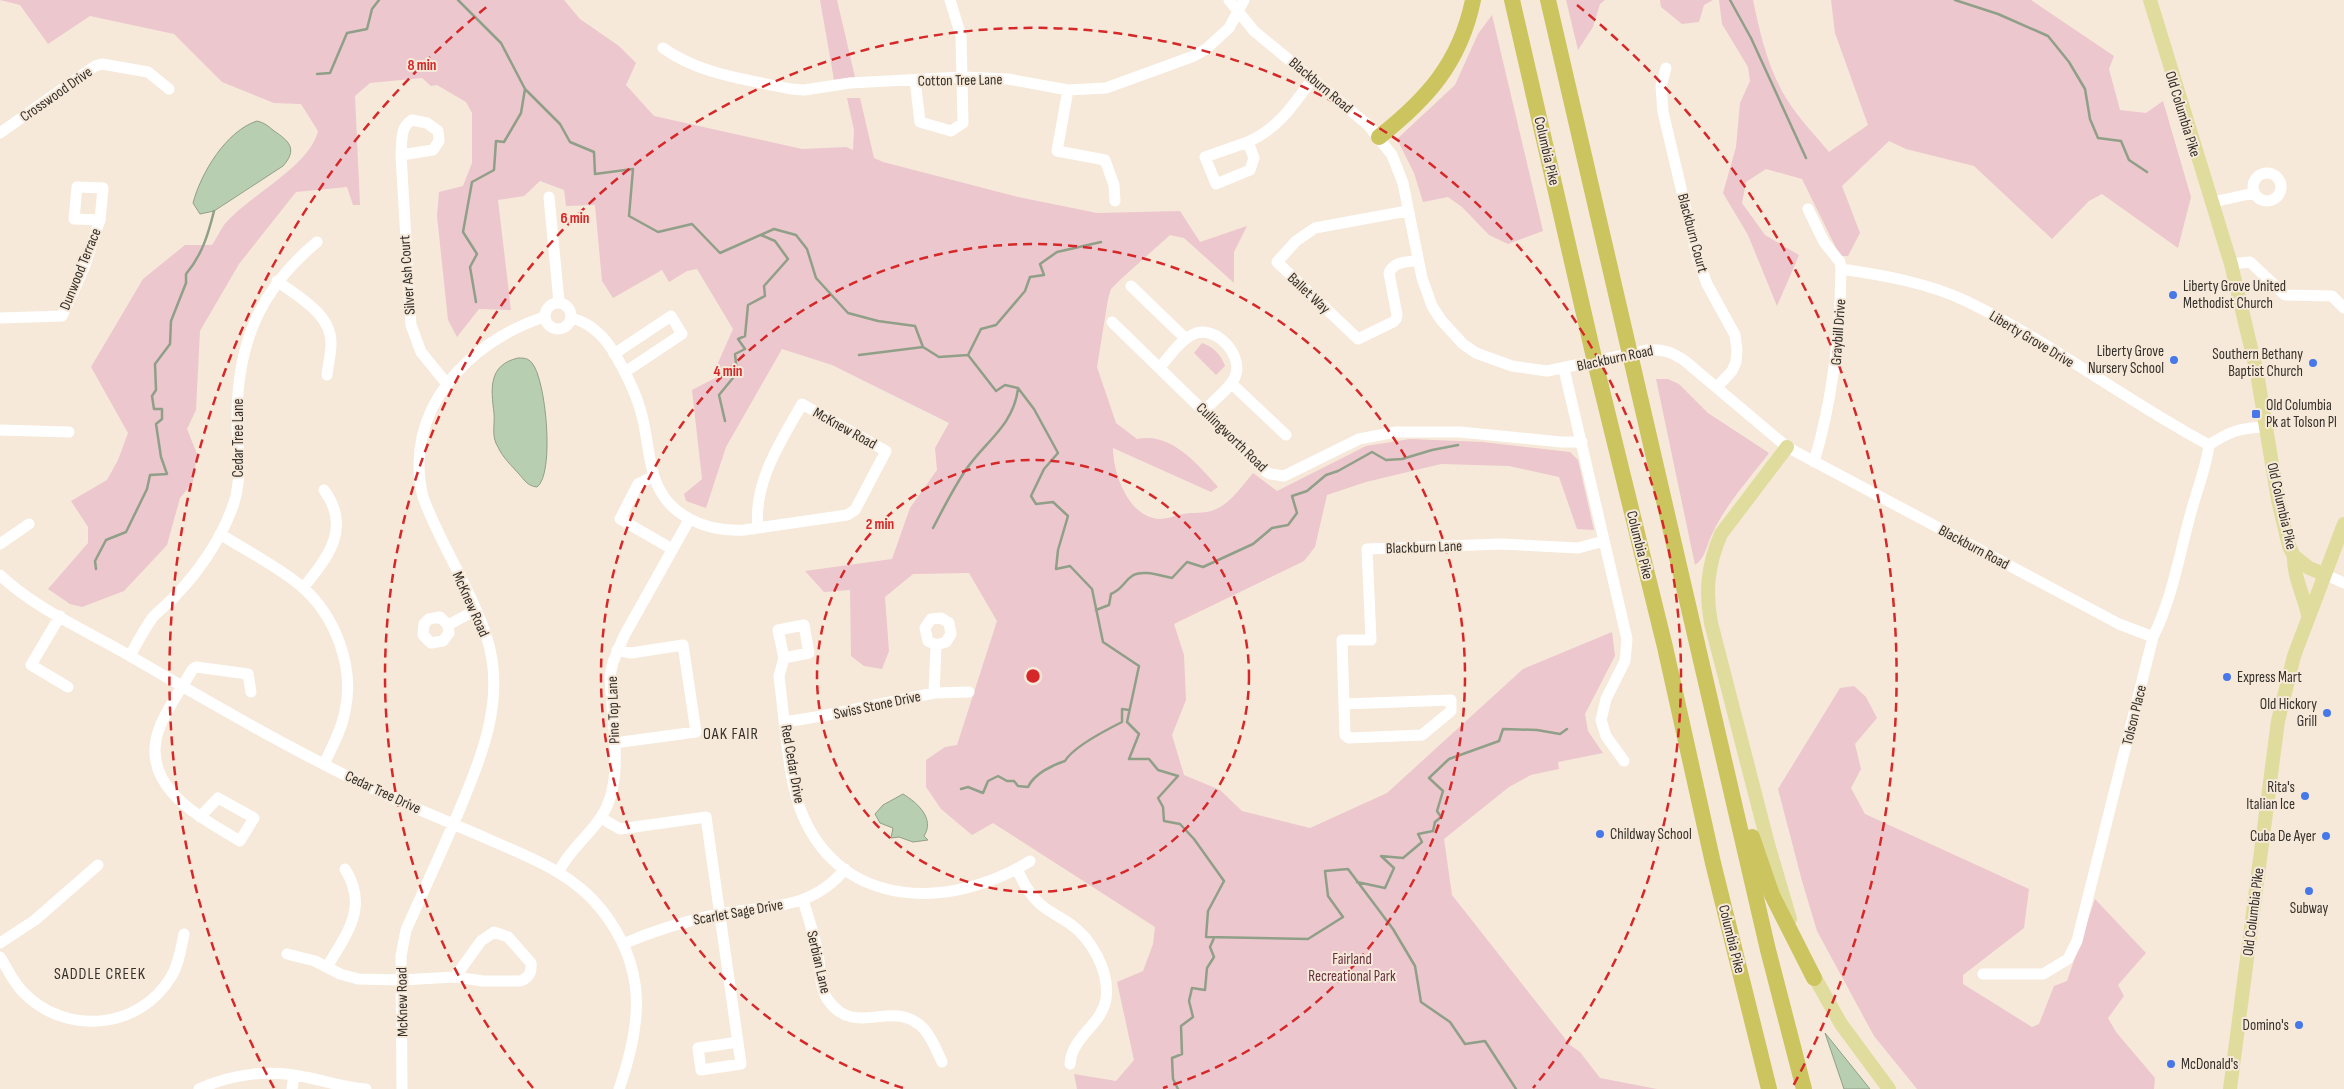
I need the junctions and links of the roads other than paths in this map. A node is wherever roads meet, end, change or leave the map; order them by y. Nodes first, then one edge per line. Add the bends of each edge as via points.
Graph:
1 (950, 0) edge
2 (1229, 0) edge
3 (1472, 0) edge
4 (1512, 0) edge
5 (1548, 0) edge
6 (2150, 0) edge
7 (1241, 5) edge
8 (663, 48) dead end
9 (1666, 68) dead end
10 (962, 77) junction
11 (1313, 78) junction
12 (915, 80) junction
13 (169, 89) dead end
14 (1068, 90) junction
15 (2, 127) edge
16 (1379, 137) junction
17 (1248, 142) junction
18 (400, 155) dead end
19 (2254, 193) dead end
20 (549, 197) dead end
21 (1115, 202) dead end
22 (2213, 202) junction
23 (1808, 209) dead end
24 (1408, 211) junction
25 (100, 220) dead end
26 (317, 242) dead end
27 (1418, 261) junction
28 (2231, 264) junction
29 (1841, 269) junction
30 (277, 281) junction
31 (1132, 286) dead end
32 (559, 302) junction
33 (2344, 308) edge
34 (0, 318) edge
35 (544, 318) junction
36 (571, 318) junction
37 (1112, 322) dead end
38 (1186, 339) junction
39 (614, 354) junction
40 (1630, 355) junction
41 (1595, 362) junction
42 (1160, 366) junction
43 (1564, 369) junction
44 (624, 372) junction
45 (327, 375) dead end
46 (1231, 382) junction
47 (447, 384) junction
48 (1717, 387) junction
49 (1204, 410) junction
50 (2265, 427) junction
51 (0, 430) edge
52 (69, 432) dead end
53 (1286, 435) dead end
54 (1582, 442) junction
55 (2209, 445) junction
56 (1787, 447) junction
57 (1814, 462) junction
58 (654, 476) junction
59 (324, 490) dead end
60 (689, 520) junction
61 (29, 524) dead end
62 (2344, 524) edge
63 (758, 527) junction
64 (220, 534) junction
65 (1604, 541) junction
66 (0, 544) edge
67 (672, 549) junction
68 (2294, 556) junction
69 (2324, 574) junction
70 (0, 575) edge
71 (2344, 583) edge
72 (303, 588) junction
73 (476, 610) junction
74 (2308, 615) junction
75 (60, 616) junction
76 (448, 625) dead end
77 (2153, 637) junction
78 (936, 645) dead end
79 (617, 650) junction
80 (130, 656) junction
81 (784, 658) dead end
82 (68, 687) dead end
83 (183, 687) junction
84 (251, 692) dead end
85 (969, 692) dead end
86 (934, 693) junction
87 (1710, 696) junction
88 (1344, 704) junction
89 (785, 722) junction
90 (614, 743) junction
91 (1624, 761) dead end
92 (324, 764) junction
93 (200, 817) dead end
94 (601, 818) junction
95 (454, 824) junction
96 (1030, 861) dead end
97 (98, 865) dead end
98 (345, 869) dead end
99 (845, 869) junction
100 (1017, 869) junction
101 (559, 871) junction
102 (803, 900) junction
103 (720, 914) junction
104 (184, 934) dead end
105 (0, 943) edge
106 (623, 944) junction
107 (287, 954) dead end
108 (0, 957) edge
109 (327, 967) junction
110 (1984, 974) dead end
111 (455, 977) junction
112 (1814, 978) junction
113 (401, 980) junction
114 (1752, 1018) junction
115 (738, 1042) dead end
116 (942, 1062) dead end
117 (1070, 1064) dead end
118 (294, 1075) junction
119 (199, 1089) edge
120 (292, 1089) edge
121 (366, 1089) edge
122 (392, 1089) edge
123 (402, 1089) edge
124 (619, 1089) edge
125 (1760, 1089) edge
126 (1769, 1089) edge
127 (1804, 1089) edge
128 (1889, 1089) edge
129 (2230, 1089) edge

1 - 10 street via 961,36
2 - 7 street, Blackburn Road
3 - 16 highway via 1459,44 1445,70 1420,104
4 - 41 highway, Columbia Pike
5 - 40 highway
6 - 22 main road, Old Columbia Pike
7 - 11 street, Blackburn Road via 1254,31
7 - 14 street, Cotton Tree Lane via 1229,28 1194,56 1106,88
8 - 12 street, Cotton Tree Lane via 704,71 804,90 850,83
9 - 48 street, Blackburn Court via 1661,86 1663,112 1698,260 1707,284 1735,335 1736,362
10 - 12 street, Cotton Tree Lane
10 - 12 street via 963,123 951,130 920,122
10 - 14 street, Cotton Tree Lane via 1008,78
11 - 16 street, Blackburn Road
11 - 17 street via 1272,129
13 - 15 street, Crosswood Drive via 148,72 102,64
14 - 21 street via 1056,151 1105,160 1114,184
16 - 24 street, Blackburn Road via 1398,167
17 - 17 street via 1254,158 1250,170 1216,184 1205,157
18 - 47 street, Silver Ash Court via 411,325 421,352
19 - 22 street
20 - 32 street
22 - 28 main road, Old Columbia Pike
23 - 29 street
24 - 27 street, Blackburn Road
24 - 27 street, Ballet Way via 1315,228 1296,241 1277,262 1358,339 1393,322 1397,314 1389,273 1397,264
25 - 34 street, Dunwood Terrace via 84,268 62,316
26 - 30 street, Cedar Tree Lane
27 - 43 street, Blackburn Road via 1432,306 1463,344 1476,353 1512,366 1547,371
28 - 33 street via 2250,262 2285,295 2332,296
28 - 50 main road, Old Columbia Pike via 2257,373
29 - 55 street, Liberty Grove Drive via 1918,284 1965,301 2029,335 2171,425
29 - 57 street, Graybill Drive via 1834,378
30 - 45 street via 311,306 326,325 331,343
30 - 64 street, Cedar Tree Lane via 259,310 246,348 238,399 240,475 231,511
31 - 38 street
32 - 35 street via 548,306
32 - 36 street via 567,307
35 - 36 street via 550,327 559,329
35 - 47 street, McKnew Road via 507,333 468,362
36 - 39 street, McKnew Road via 598,332
37 - 42 street, Cullingworth Road
38 - 42 street
38 - 46 street via 1201,332 1219,337 1236,361 1237,372
39 - 44 street, McKnew Road
39 - 44 street via 671,316 682,334
40 - 41 street, Blackburn Road
40 - 48 street, Blackburn Road via 1654,349 1668,351
40 - 87 highway
41 - 43 street, Blackburn Road
41 - 114 highway, Columbia Pike
42 - 49 street, Cullingworth Road
43 - 54 street
44 - 58 street, McKnew Road via 642,415
46 - 49 street
46 - 53 street
47 - 73 street, McKnew Road via 422,430 419,478 430,515
48 - 56 street, Blackburn Road
49 - 54 street, Cullingworth Road via 1265,471 1277,476 1291,474 1359,439 1396,432 1460,432
50 - 55 street via 2240,428
50 - 68 main road, Old Columbia Pike via 2278,500
51 - 52 street
54 - 65 street
55 - 77 street, Tolson Place via 2164,616
56 - 57 street, Blackburn Road
56 - 112 main road via 1721,534 1709,569 1708,603 1768,844 1792,926
57 - 77 street, Blackburn Road via 2119,624
58 - 60 street, McKnew Road via 666,498
58 - 67 street via 638,484 620,519
59 - 72 street via 336,511 336,532 326,557
60 - 63 street, McKnew Road via 730,530
60 - 67 street, Pine Top Lane
61 - 66 street
62 - 69 main road
63 - 63 street, McKnew Road via 852,513 886,451 802,404 778,447 760,494
64 - 72 street
64 - 80 street, Cedar Tree Lane via 187,583 150,622
65 - 88 street, Blackburn Lane via 1578,548 1501,544 1367,549 1371,640 1342,640
65 - 91 street via 1624,619 1627,652 1606,699 1601,720 1606,736
67 - 79 street, Pine Top Lane
68 - 69 main road, Old Columbia Pike via 2309,568
68 - 74 main road via 2293,569
69 - 71 street
69 - 74 main road, Old Columbia Pike
70 - 75 street, Cedar Tree Drive
72 - 92 street via 326,618 346,666 345,712
73 - 76 street
73 - 95 street, McKnew Road via 490,654 494,694 492,717 480,761
74 - 129 main road, Old Columbia Pike via 2278,721
75 - 80 street, Cedar Tree Drive
75 - 82 street via 31,665
77 - 110 street, Tolson Place via 2077,941 2068,959 2043,974
78 - 86 street
79 - 90 street, Pine Top Lane via 610,674
79 - 90 street via 631,653 683,645 696,732
80 - 83 street, Cedar Tree Drive
81 - 89 street, Red Cedar Drive via 779,676
83 - 84 street via 192,670 200,666 248,674
83 - 92 street, Cedar Tree Drive
83 - 93 street via 162,723 155,760 170,791
85 - 86 street, Swiss Stone Drive
86 - 89 street, Swiss Stone Drive
87 - 112 highway via 1772,895
87 - 127 highway via 1768,950
88 - 88 street, Blackburn Lane via 1451,700 1451,711 1422,735 1349,738 1345,735
89 - 99 street, Red Cedar Drive via 794,786 802,815 820,844
90 - 94 street, Pine Top Lane via 612,794
92 - 95 street, Cedar Tree Drive
94 - 101 street, Pine Top Lane via 569,853
94 - 103 street via 620,829 706,817
95 - 101 street, Cedar Tree Drive
95 - 113 street, McKnew Road via 406,930
96 - 100 street, Red Cedar Drive
97 - 105 street via 35,920
98 - 109 street via 355,888 356,908 348,930
99 - 100 street, Red Cedar Drive via 871,884 914,895 961,890
99 - 102 street, Scarlet Sage Drive via 827,889
100 - 117 street via 1034,898 1087,940 1104,974 1107,986 1105,1006 1073,1049
101 - 106 street, Cedar Tree Drive via 592,899
102 - 103 street, Scarlet Sage Drive
102 - 116 street, Serbian Lane via 818,950 827,999 851,1018 860,1020 896,1015 916,1022 929,1036
103 - 106 street, Scarlet Sage Drive via 665,927
103 - 115 street
104 - 108 street via 178,963 162,988 141,1008 112,1020 77,1021 46,1010 22,991
106 - 124 street, Cedar Tree Drive via 635,984 637,1022
107 - 109 street via 305,957
109 - 113 street via 358,979
111 - 111 street via 483,981 520,980 531,973 531,963 508,937 494,932 481,940
111 - 113 street
112 - 128 main road via 1841,1024
113 - 123 street, McKnew Road
114 - 125 highway
114 - 126 highway, Columbia Pike
118 - 119 street via 243,1075
118 - 120 street
118 - 121 street
122 - 123 street

